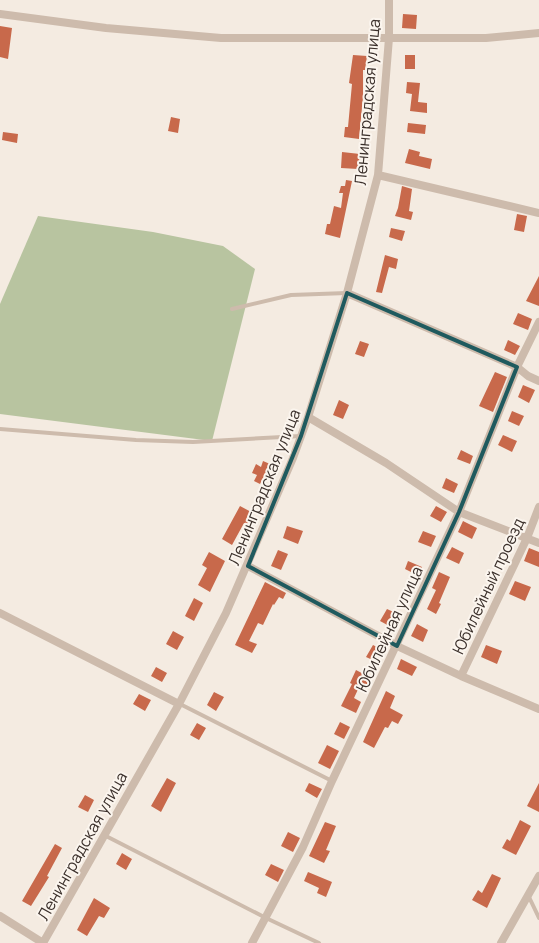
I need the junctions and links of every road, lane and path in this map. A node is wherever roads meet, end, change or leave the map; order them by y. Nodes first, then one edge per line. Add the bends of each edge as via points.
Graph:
1 (389, 0) edge
2 (0, 14) edge
3 (539, 33) edge
4 (388, 38) junction
5 (378, 175) junction
6 (539, 213) edge
7 (347, 292) junction
8 (232, 309) dead end
9 (539, 322) edge
10 (517, 367) junction
11 (539, 381) edge
12 (308, 417) junction
13 (0, 429) edge
14 (300, 436) junction
15 (539, 508) edge
16 (459, 512) junction
17 (527, 538) junction
18 (539, 543) edge
19 (248, 566) junction
20 (0, 612) edge
21 (397, 646) junction
22 (461, 676) junction
23 (178, 704) junction
24 (539, 709) edge
25 (332, 781) junction
26 (104, 835) junction
27 (539, 876) edge
28 (528, 895) junction
29 (0, 916) edge
30 (266, 918) junction
31 (539, 918) edge
32 (43, 943) edge
33 (252, 943) edge
34 (319, 943) edge
35 (500, 943) edge

1 - 4 street, Ленинградская улица
2 - 4 street via 221,38
3 - 4 street via 486,38
4 - 5 street, Ленинградская улица
5 - 6 street
5 - 7 street, Ленинградская улица
7 - 8 lane via 290,296
7 - 10 street
7 - 12 street, Ленинградская улица
9 - 10 street, Юбилейная улица
10 - 11 street
10 - 16 street, Юбилейная улица
12 - 14 street, Ленинградская улица
12 - 16 street via 386,463
13 - 14 lane via 193,442
14 - 19 street, Ленинградская улица
15 - 17 street, Юбилейный проезд
16 - 17 street
16 - 21 street, Юбилейная улица
17 - 18 street
17 - 22 street, Юбилейный проезд
19 - 21 street
19 - 23 street, Ленинградская улица
20 - 23 street
21 - 22 street
21 - 25 street, Юбилейная улица
22 - 24 street
23 - 25 lane
23 - 26 street, Ленинградская улица
25 - 30 street, Юбилейная улица via 303,847
26 - 30 lane
26 - 32 street, Ленинградская улица
27 - 28 street
28 - 31 lane
28 - 35 street
29 - 32 street
30 - 33 street, Юбилейная улица
30 - 34 lane

